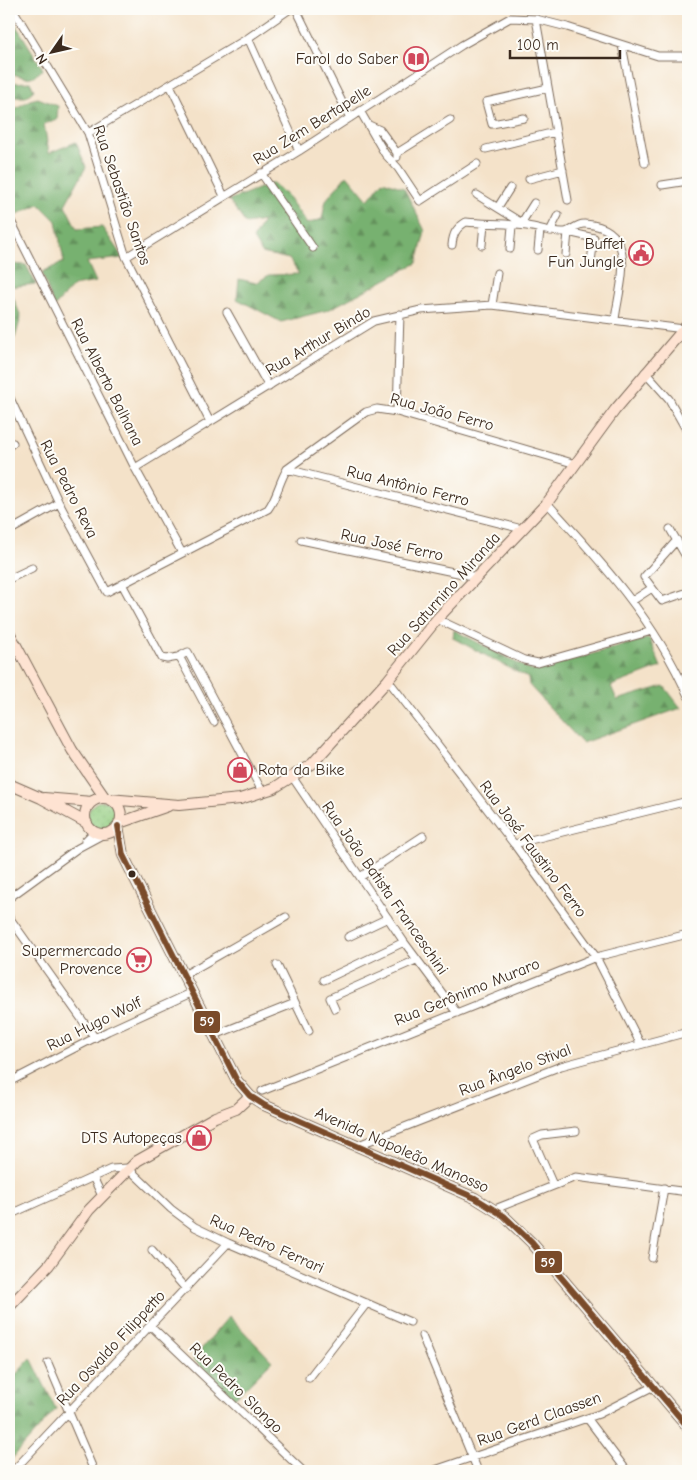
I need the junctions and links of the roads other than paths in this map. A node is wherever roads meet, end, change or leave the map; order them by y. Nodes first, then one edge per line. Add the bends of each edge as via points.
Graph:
1 (13, 9) edge
2 (290, 9) edge
3 (296, 9) edge
4 (536, 19) junction
5 (248, 38) junction
6 (622, 45) junction
7 (688, 56) edge
8 (170, 85) junction
9 (548, 88) junction
10 (360, 111) junction
11 (350, 118) junction
12 (524, 118) dead end
13 (450, 120) dead end
14 (369, 125) junction
15 (555, 132) junction
16 (88, 133) junction
17 (486, 149) dead end
18 (299, 151) junction
19 (397, 153) junction
20 (644, 163) dead end
21 (477, 164) dead end
22 (398, 168) junction
23 (563, 170) junction
24 (261, 174) junction
25 (529, 179) dead end
26 (688, 181) edge
27 (662, 185) dead end
28 (510, 188) dead end
29 (477, 195) dead end
30 (224, 196) junction
31 (568, 200) dead end
32 (534, 203) dead end
33 (498, 207) junction
34 (558, 215) dead end
35 (11, 221) dead end
36 (484, 224) junction
37 (525, 224) junction
38 (512, 226) junction
39 (540, 230) junction
40 (550, 231) junction
41 (568, 232) junction
42 (452, 245) dead end
43 (482, 245) dead end
44 (313, 248) dead end
45 (510, 249) dead end
46 (538, 250) dead end
47 (566, 254) dead end
48 (126, 257) junction
49 (591, 262) dead end
50 (497, 272) dead end
51 (492, 305) junction
52 (227, 312) dead end
53 (400, 314) junction
54 (615, 319) junction
55 (686, 327) edge
56 (645, 372) junction
57 (269, 387) junction
58 (9, 396) edge
59 (397, 412) junction
60 (210, 422) junction
61 (688, 434) edge
62 (576, 464) junction
63 (135, 468) junction
64 (286, 469) junction
65 (59, 503) junction
66 (547, 503) junction
67 (522, 529) junction
68 (670, 529) dead end
69 (9, 531) edge
70 (301, 540) dead end
71 (677, 540) junction
72 (182, 553) junction
73 (688, 560) edge
74 (32, 568) dead end
75 (477, 577) junction
76 (9, 579) edge
77 (122, 584) junction
78 (652, 588) junction
79 (688, 592) edge
80 (632, 601) junction
81 (437, 619) junction
82 (652, 631) junction
83 (9, 633) edge
84 (178, 657) junction
85 (388, 680) junction
86 (688, 696) edge
87 (214, 722) dead end
88 (292, 778) junction
89 (9, 784) edge
90 (263, 793) junction
91 (41, 798) junction
92 (100, 800) junction
93 (688, 801) edge
94 (171, 805) junction
95 (86, 823) junction
96 (119, 825) junction
97 (99, 833) junction
98 (423, 836) dead end
99 (514, 844) junction
100 (123, 855) junction
101 (360, 877) junction
102 (9, 898) edge
103 (9, 917) edge
104 (286, 917) dead end
105 (388, 918) junction
106 (688, 934) edge
107 (348, 938) dead end
108 (404, 942) junction
109 (596, 957) junction
110 (416, 960) junction
111 (277, 966) dead end
112 (184, 975) junction
113 (324, 980) dead end
114 (193, 992) junction
115 (295, 1003) junction
116 (335, 1008) dead end
117 (457, 1013) junction
118 (309, 1031) dead end
119 (688, 1032) edge
120 (215, 1035) junction
121 (95, 1038) junction
122 (640, 1043) junction
123 (9, 1082) edge
124 (262, 1091) dead end
125 (250, 1096) junction
126 (576, 1131) dead end
127 (356, 1146) junction
128 (128, 1168) junction
129 (93, 1177) junction
130 (553, 1185) junction
131 (664, 1188) junction
132 (688, 1192) edge
133 (102, 1196) junction
134 (495, 1209) junction
135 (9, 1215) edge
136 (228, 1243) junction
137 (152, 1250) dead end
138 (652, 1258) dead end
139 (186, 1288) junction
140 (367, 1303) junction
141 (9, 1307) edge
142 (410, 1322) dead end
143 (151, 1326) junction
144 (422, 1336) dead end
145 (48, 1363) dead end
146 (309, 1378) dead end
147 (654, 1386) junction
148 (69, 1412) junction
149 (587, 1418) junction
150 (688, 1427) edge
151 (472, 1457) junction
152 (13, 1471) edge
153 (94, 1471) edge
154 (303, 1471) edge
155 (432, 1471) edge
156 (478, 1471) edge
157 (628, 1471) edge

1 - 16 street, Rua Sebastião Santos
2 - 5 street
3 - 11 street
4 - 6 street, Rua Zem Bertapelle
4 - 9 street
4 - 10 street, Rua Zem Bertapelle via 520,17 502,21
5 - 8 street
5 - 18 street
6 - 7 street, Rua Zem Bertapelle via 658,56
6 - 20 street
8 - 16 street
8 - 30 street
9 - 12 street via 486,102 492,124
9 - 15 street
10 - 11 street, Rua Zem Bertapelle
10 - 14 street
11 - 18 street, Rua Zem Bertapelle
13 - 19 street
14 - 19 street via 380,130
14 - 22 street via 385,154
15 - 17 street
15 - 23 street
16 - 48 street, Rua Sebastião Santos
18 - 24 street, Rua Zem Bertapelle
19 - 22 street
21 - 22 street via 420,201
23 - 25 street
23 - 31 street
24 - 30 street, Rua Zem Bertapelle
24 - 44 street
26 - 27 street
28 - 33 street
29 - 33 street
30 - 48 street, Rua Zem Bertapelle
32 - 37 street
33 - 37 street
34 - 40 street
35 - 63 street, Rua Alberto Balhana
36 - 38 street
36 - 42 street via 466,222 459,226 453,235
36 - 43 street
37 - 38 street
37 - 39 street
38 - 45 street
39 - 40 street
39 - 46 street
40 - 41 street
41 - 47 street
41 - 49 street via 594,238
41 - 54 street via 583,223 602,227 615,234 620,242 622,256
48 - 60 street, Rua Sebastião Santos
50 - 51 street
51 - 53 street, Rua Arthur Bindo
51 - 54 street, Rua Arthur Bindo
52 - 57 street
53 - 57 street, Rua Arthur Bindo via 374,321
53 - 59 street
54 - 55 street, Rua Arthur Bindo
55 - 56 street, Rua Saturnino Miranda
56 - 61 street via 669,399
56 - 62 street, Rua Saturnino Miranda
57 - 60 street, Rua Arthur Bindo
58 - 65 street, Rua Pedro Reva
59 - 62 street, Rua João Ferro
59 - 64 street, Rua João Ferro via 377,409 366,412
60 - 63 street, Rua Arthur Bindo
62 - 66 street, Rua Saturnino Miranda
63 - 72 street, Rua Alberto Balhana
64 - 67 street, Rua Antônio Ferro
64 - 72 street via 275,501 268,510
65 - 69 street
65 - 77 street, Rua Pedro Reva via 107,592
66 - 67 street, Rua Saturnino Miranda
66 - 80 street via 605,566
67 - 75 street, Rua Saturnino Miranda
68 - 71 street
70 - 75 street, Rua José Ferro
71 - 73 street
71 - 78 street via 644,577
72 - 77 street
74 - 76 street
75 - 81 street, Rua Saturnino Miranda
77 - 84 street via 162,658
78 - 79 street via 662,601
78 - 80 street
80 - 82 street
81 - 82 street via 524,660 538,663
81 - 85 street, Rua Saturnino Miranda
82 - 86 street via 674,665
83 - 92 street
84 - 87 street
84 - 90 street via 188,652
85 - 88 street, Rua Saturnino Miranda via 312,764
85 - 99 street, Rua José Faustino Ferro
88 - 90 street, Rua Saturnino Miranda
88 - 101 street, Rua João Batista Franceschini
89 - 91 street
90 - 94 street, Rua Saturnino Miranda via 240,799
91 - 92 street, Rua Saturnino Miranda
91 - 95 street
92 - 94 street, Rua Saturnino Miranda
92 - 95 street via 86,812
92 - 96 street via 118,806
93 - 99 street
94 - 96 street, Rua Saturnino Miranda
95 - 97 street
96 - 97 street
96 - 100 street
97 - 100 street
97 - 102 street
98 - 101 street
99 - 109 street, Rua José Faustino Ferro
100 - 112 street
101 - 105 street, Rua João Batista Franceschini
103 - 121 street
104 - 112 street
105 - 107 street
105 - 108 street, Rua João Batista Franceschini
106 - 109 street, Rua Gerônimo Muraro
108 - 110 street, Rua João Batista Franceschini
108 - 113 street
109 - 117 street, Rua Gerônimo Muraro
109 - 122 street, Rua José Faustino Ferro
110 - 116 street via 330,998
110 - 117 street, Rua João Batista Franceschini
111 - 115 street
112 - 114 street
114 - 120 street
114 - 121 street, Rua Hugo Wolf
115 - 118 street
115 - 120 street
117 - 124 street, Rua Gerônimo Muraro
119 - 122 street, Rua Ângelo Stival
120 - 125 street
121 - 123 street, Rua Hugo Wolf
122 - 127 street, Rua Ângelo Stival via 547,1071
125 - 127 street, Avenida Napoleão Manosso
125 - 128 street via 233,1102 215,1117 154,1149
126 - 130 street via 533,1139
127 - 134 street, Avenida Napoleão Manosso
128 - 129 street via 117,1168
128 - 133 street
128 - 136 street, Rua Pedro Ferrari via 184,1220
129 - 133 street
129 - 135 street
130 - 131 street via 570,1178 584,1177
130 - 134 street
131 - 132 street
131 - 138 street
133 - 141 street via 41,1274
134 - 147 street, Avenida Napoleão Manosso via 532,1243
136 - 139 street, Rua Osvaldo Filippetto
136 - 140 street, Rua Pedro Ferrari
137 - 139 street
139 - 143 street, Rua Osvaldo Filippetto
140 - 142 street, Rua Pedro Ferrari
140 - 146 street
143 - 148 street, Rua Osvaldo Filippetto
143 - 154 street, Rua Pedro Slongo
144 - 151 street
145 - 148 street
147 - 149 street, Rua Gerd Claassen
147 - 150 street, Avenida Napoleão Manosso
148 - 152 street, Rua Osvaldo Filippetto
148 - 153 street
149 - 151 street, Rua Gerd Claassen
149 - 157 street
151 - 155 street, Rua Gerd Claassen
151 - 156 street

